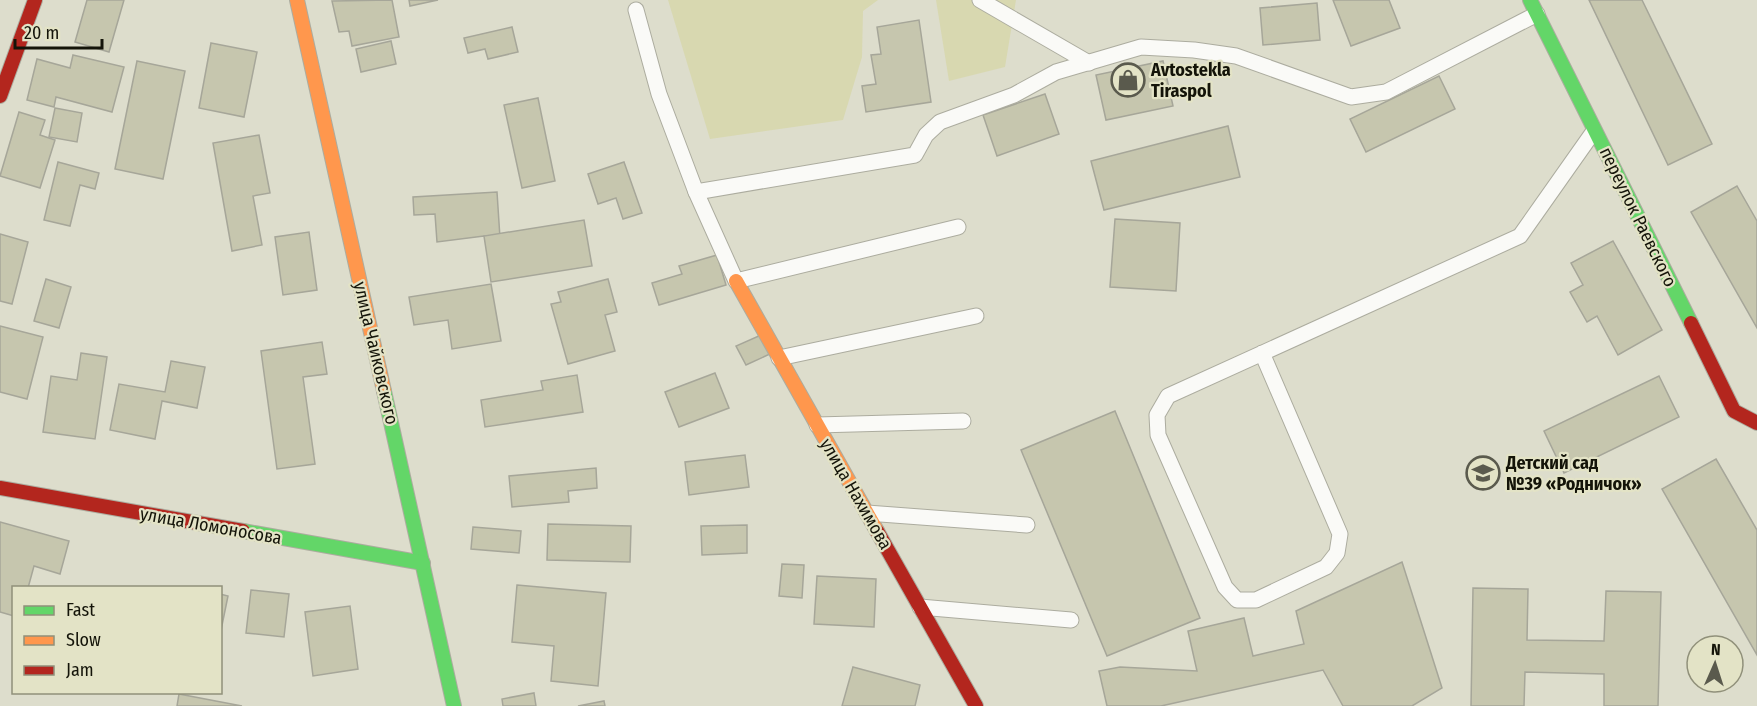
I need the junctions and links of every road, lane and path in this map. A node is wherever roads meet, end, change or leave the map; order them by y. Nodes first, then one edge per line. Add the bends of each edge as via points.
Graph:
1 (34, 0) edge
2 (297, 0) edge
3 (980, 0) edge
4 (1533, 7) edge
5 (636, 10) dead end
6 (1089, 63) junction
7 (0, 96) edge
8 (1594, 130) junction
9 (696, 192) junction
10 (958, 227) dead end
11 (736, 281) junction
12 (976, 316) dead end
13 (1262, 353) junction
14 (779, 358) junction
15 (963, 421) dead end
16 (1757, 423) edge
17 (817, 424) junction
18 (0, 488) edge
19 (867, 513) junction
20 (1027, 525) dead end
21 (423, 563) junction
22 (920, 607) junction
23 (1071, 620) dead end
24 (454, 706) edge
25 (976, 706) edge

1 - 7 street
2 - 21 street, улица Чайковского
3 - 6 lane
4 - 6 lane via 1386,92 1351,97 1236,56 1215,53 1141,47
4 - 8 street, переулок Раевского
5 - 9 lane via 658,94
6 - 9 lane via 1056,72 1014,95 940,122 926,135 915,155
8 - 13 lane via 1520,236
8 - 16 street, переулок Раевского via 1734,411
9 - 11 lane
10 - 11 lane
11 - 14 street, улица Нахимова
12 - 14 lane
13 - 13 lane via 1168,396 1157,415 1158,435 1225,587 1238,600 1256,600 1326,567 1337,553 1340,534
14 - 17 street, улица Нахимова
15 - 17 lane
17 - 19 street, улица Нахимова
18 - 21 street, улица Ломоносова
19 - 20 lane
19 - 22 street, улица Нахимова
21 - 24 street, улица Чайковского
22 - 23 lane
22 - 25 street, улица Нахимова

